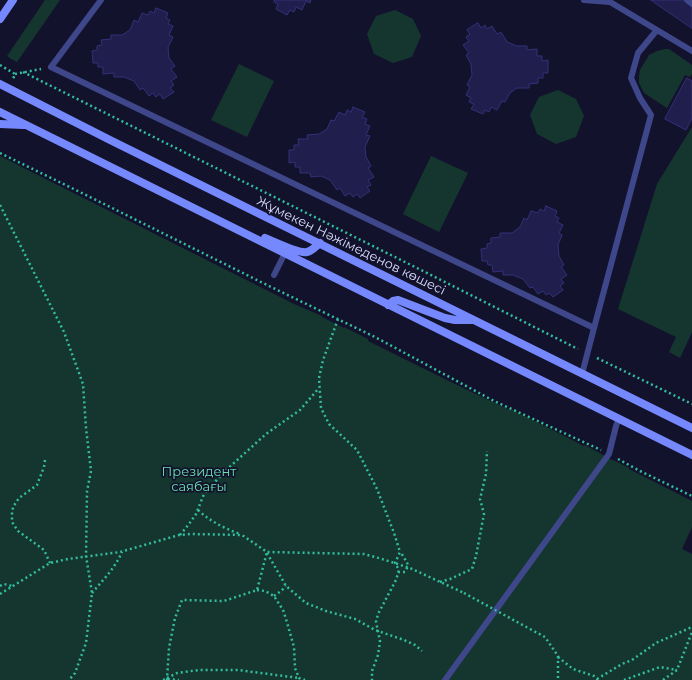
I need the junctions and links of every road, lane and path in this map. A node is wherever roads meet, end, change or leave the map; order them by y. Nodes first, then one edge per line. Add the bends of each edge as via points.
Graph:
1 (13, 0) edge
2 (101, 0) edge
3 (584, 0) edge
4 (687, 0) edge
5 (692, 4) edge
6 (0, 19) edge
7 (657, 30) junction
8 (692, 51) edge
9 (51, 67) junction
10 (23, 72) junction
11 (15, 74) dead end
12 (0, 84) edge
13 (0, 112) edge
14 (0, 124) edge
15 (26, 125) junction
16 (0, 154) edge
17 (0, 205) edge
18 (243, 232) junction
19 (320, 244) junction
20 (285, 253) junction
21 (274, 275) dead end
22 (388, 305) junction
23 (338, 319) junction
24 (475, 320) junction
25 (594, 328) junction
26 (588, 354) junction
27 (582, 374) junction
28 (320, 388) junction
29 (692, 404) edge
30 (619, 418) junction
31 (692, 428) edge
32 (487, 451) dead end
33 (609, 454) junction
34 (692, 455) edge
35 (45, 460) dead end
36 (692, 496) edge
37 (198, 510) junction
38 (179, 535) junction
39 (242, 535) junction
40 (122, 551) junction
41 (267, 552) junction
42 (400, 552) junction
43 (86, 556) junction
44 (50, 563) junction
45 (395, 563) junction
46 (408, 567) junction
47 (398, 572) junction
48 (440, 582) junction
49 (0, 586) edge
50 (13, 586) junction
51 (286, 586) junction
52 (257, 590) junction
53 (92, 593) junction
54 (0, 594) edge
55 (274, 596) junction
56 (692, 627) edge
57 (378, 631) junction
58 (692, 632) edge
59 (422, 651) dead end
60 (558, 657) junction
61 (677, 670) junction
62 (299, 678) junction
63 (168, 679) edge
64 (598, 679) edge
65 (69, 680) edge
66 (163, 680) edge
67 (179, 680) edge
68 (305, 680) edge
69 (372, 680) edge
70 (446, 680) edge
71 (558, 680) edge
72 (624, 680) edge
73 (663, 680) edge

1 - 6 main road
2 - 9 lane
3 - 7 lane via 610,2
4 - 5 lane
7 - 8 lane
7 - 25 lane via 638,53 631,78 651,115
9 - 10 path
9 - 25 lane
10 - 11 path
10 - 26 path
12 - 19 main road, Жұмекен Нәжімеденов көшесі
13 - 15 main road
14 - 15 main road
15 - 18 main road
16 - 23 path
17 - 43 path via 64,332 83,384 92,471 87,491
18 - 19 main road via 262,236 299,252 306,253
18 - 20 main road
19 - 24 main road, Жұмекен Нәжімеденов көшесі
20 - 21 lane
20 - 22 main road
22 - 24 main road via 398,300 445,318
22 - 30 main road
23 - 28 path via 323,360 319,378
23 - 33 path via 494,401
24 - 27 main road, Жұмекен Нәжімеденов көшесі
25 - 26 lane
26 - 27 lane
26 - 29 path
27 - 31 main road, Жұмекен Нәжімеденов көшесі
28 - 37 path via 300,410 266,434 224,472 204,494
28 - 42 path via 321,408 329,424 357,450 377,489
30 - 33 lane
30 - 34 main road
32 - 48 path via 486,474 480,499 484,514 472,569
33 - 36 path
33 - 70 lane
35 - 44 path via 37,485 19,498 13,507 12,522 18,531 44,550
37 - 38 path
37 - 39 path via 208,519
38 - 39 path
38 - 40 path
39 - 41 path
40 - 43 path
40 - 53 path via 118,561
41 - 45 path via 364,554
41 - 51 path
41 - 52 path
42 - 45 path
42 - 46 path
43 - 44 path
43 - 53 path
44 - 50 path
45 - 46 path
45 - 47 path
46 - 47 path via 405,572
46 - 48 path
47 - 57 path via 378,614
48 - 60 path, bridge via 545,637
49 - 50 path
50 - 54 path
51 - 55 path
51 - 57 path via 306,603 326,612 354,619
52 - 55 path
52 - 63 path via 224,601 182,600 175,618 169,648
53 - 65 path via 86,643 75,673
55 - 62 path via 286,618
56 - 64 path via 656,643
57 - 59 path via 415,645
57 - 69 path via 380,641 372,670
58 - 61 path
60 - 64 path via 573,669
60 - 71 path
61 - 72 path via 660,667
61 - 73 path
62 - 63 path via 238,670 199,670 178,672
62 - 68 path
63 - 66 path
63 - 67 path

